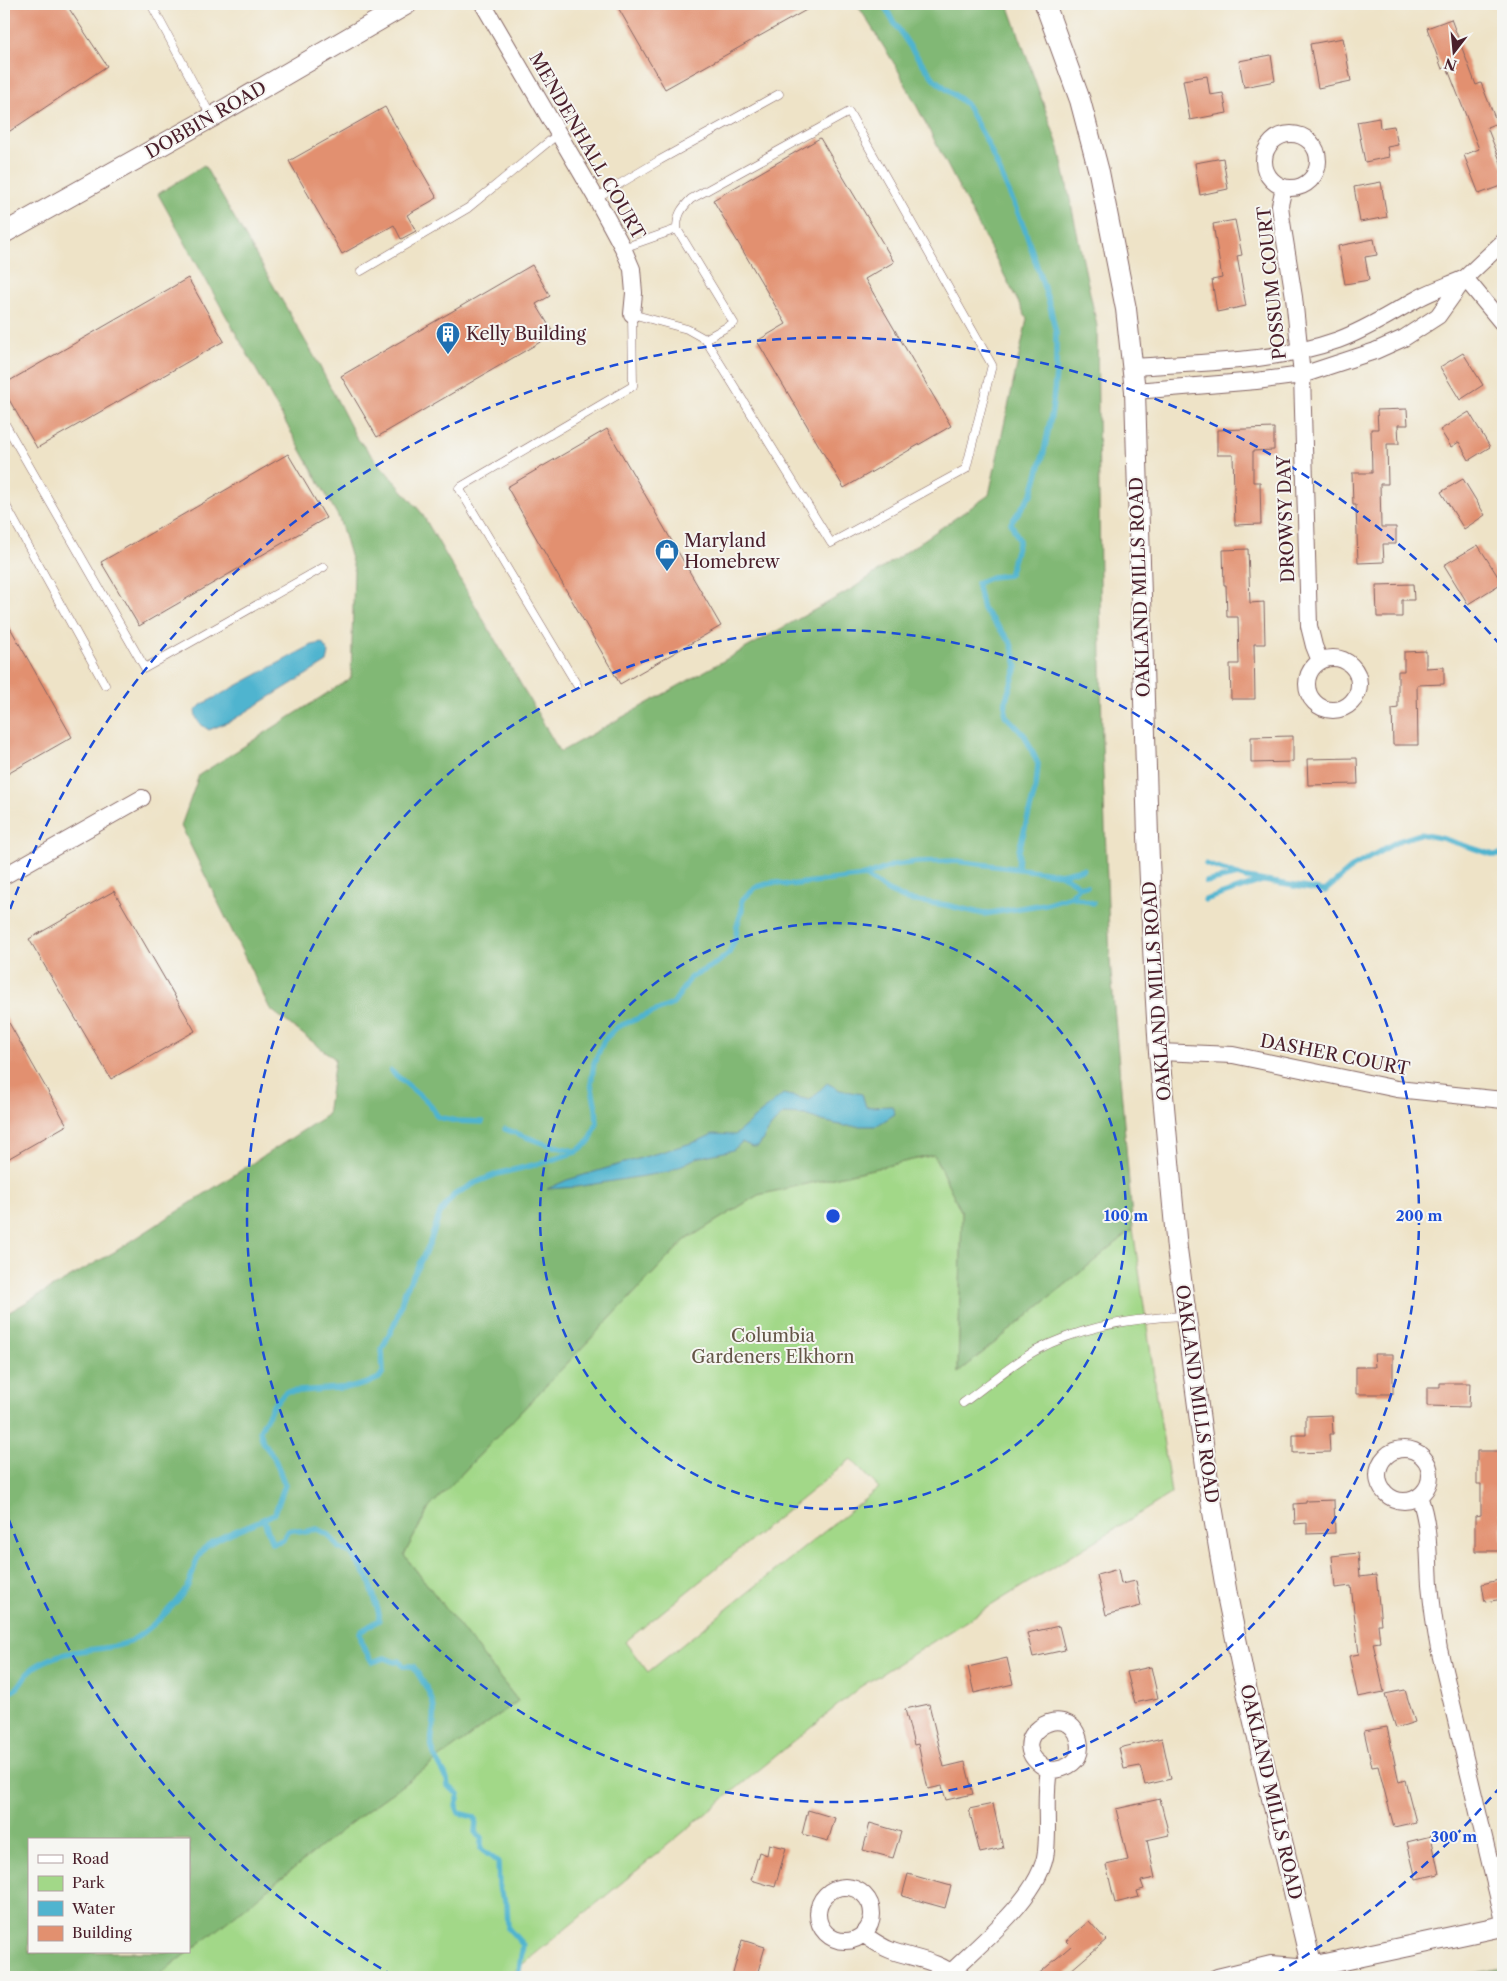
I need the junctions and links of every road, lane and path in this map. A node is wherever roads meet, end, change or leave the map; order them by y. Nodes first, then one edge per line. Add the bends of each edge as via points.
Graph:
1 (151, 4) edge
2 (407, 4) edge
3 (483, 4) edge
4 (1045, 4) edge
5 (779, 94) dead end
6 (212, 117) junction
7 (558, 134) junction
8 (1284, 187) dead end
9 (596, 198) junction
10 (677, 229) junction
11 (4, 233) edge
12 (1503, 242) edge
13 (623, 248) junction
14 (361, 271) dead end
15 (1465, 278) junction
16 (632, 314) junction
17 (1503, 324) edge
18 (705, 339) junction
19 (1299, 352) junction
20 (1133, 367) junction
21 (1302, 375) junction
22 (1135, 392) junction
23 (4, 422) edge
24 (4, 502) edge
25 (324, 567) dead end
26 (1320, 661) dead end
27 (105, 685) dead end
28 (577, 685) dead end
29 (142, 798) dead end
30 (4, 876) edge
31 (1159, 1052) junction
32 (1503, 1100) edge
33 (1186, 1316) junction
34 (964, 1403) dead end
35 (1420, 1496) dead end
36 (1049, 1770) dead end
37 (1503, 1917) edge
38 (1503, 1926) edge
39 (863, 1934) dead end
40 (1312, 1972) edge
41 (954, 1975) edge
42 (1217, 1977) edge
43 (1291, 1977) edge

1 - 6 lane
2 - 6 street, DOBBIN ROAD
3 - 7 street, MENDENHALL COURT
4 - 20 street, OAKLAND MILLS ROAD via 1080,100 1099,172 1126,308
5 - 9 lane
6 - 11 street, DOBBIN ROAD
7 - 9 street, MENDENHALL COURT
7 - 14 lane via 468,208
8 - 19 street, POSSUM COURT via 1280,205
9 - 13 street, MENDENHALL COURT
10 - 13 lane
10 - 18 lane via 734,323
10 - 18 lane via 677,216 691,199 849,112 992,365 966,469 831,543
12 - 15 street
13 - 16 street, MENDENHALL COURT via 632,269
15 - 17 street
15 - 19 street via 1419,298 1368,328
15 - 21 street via 1438,316 1404,338 1343,363
16 - 18 lane via 687,329
16 - 28 lane via 633,386 459,488
19 - 20 street
19 - 21 street, POSSUM COURT
20 - 22 street, OAKLAND MILLS ROAD
21 - 22 street
21 - 26 street, DROWSY DAY via 1309,626
22 - 31 street, OAKLAND MILLS ROAD via 1148,838
23 - 25 lane via 145,668
24 - 27 lane
29 - 30 street
31 - 32 street, DASHER COURT via 1233,1055 1397,1089
31 - 33 street, OAKLAND MILLS ROAD
33 - 34 lane via 1119,1323 1067,1335 1034,1352
33 - 40 street, OAKLAND MILLS ROAD via 1227,1595
35 - 37 street via 1427,1527 1439,1649
36 - 41 street via 1046,1853 1037,1880 1015,1909
38 - 40 street
39 - 41 street via 891,1951 925,1960
40 - 42 street via 1271,1964
40 - 43 street

